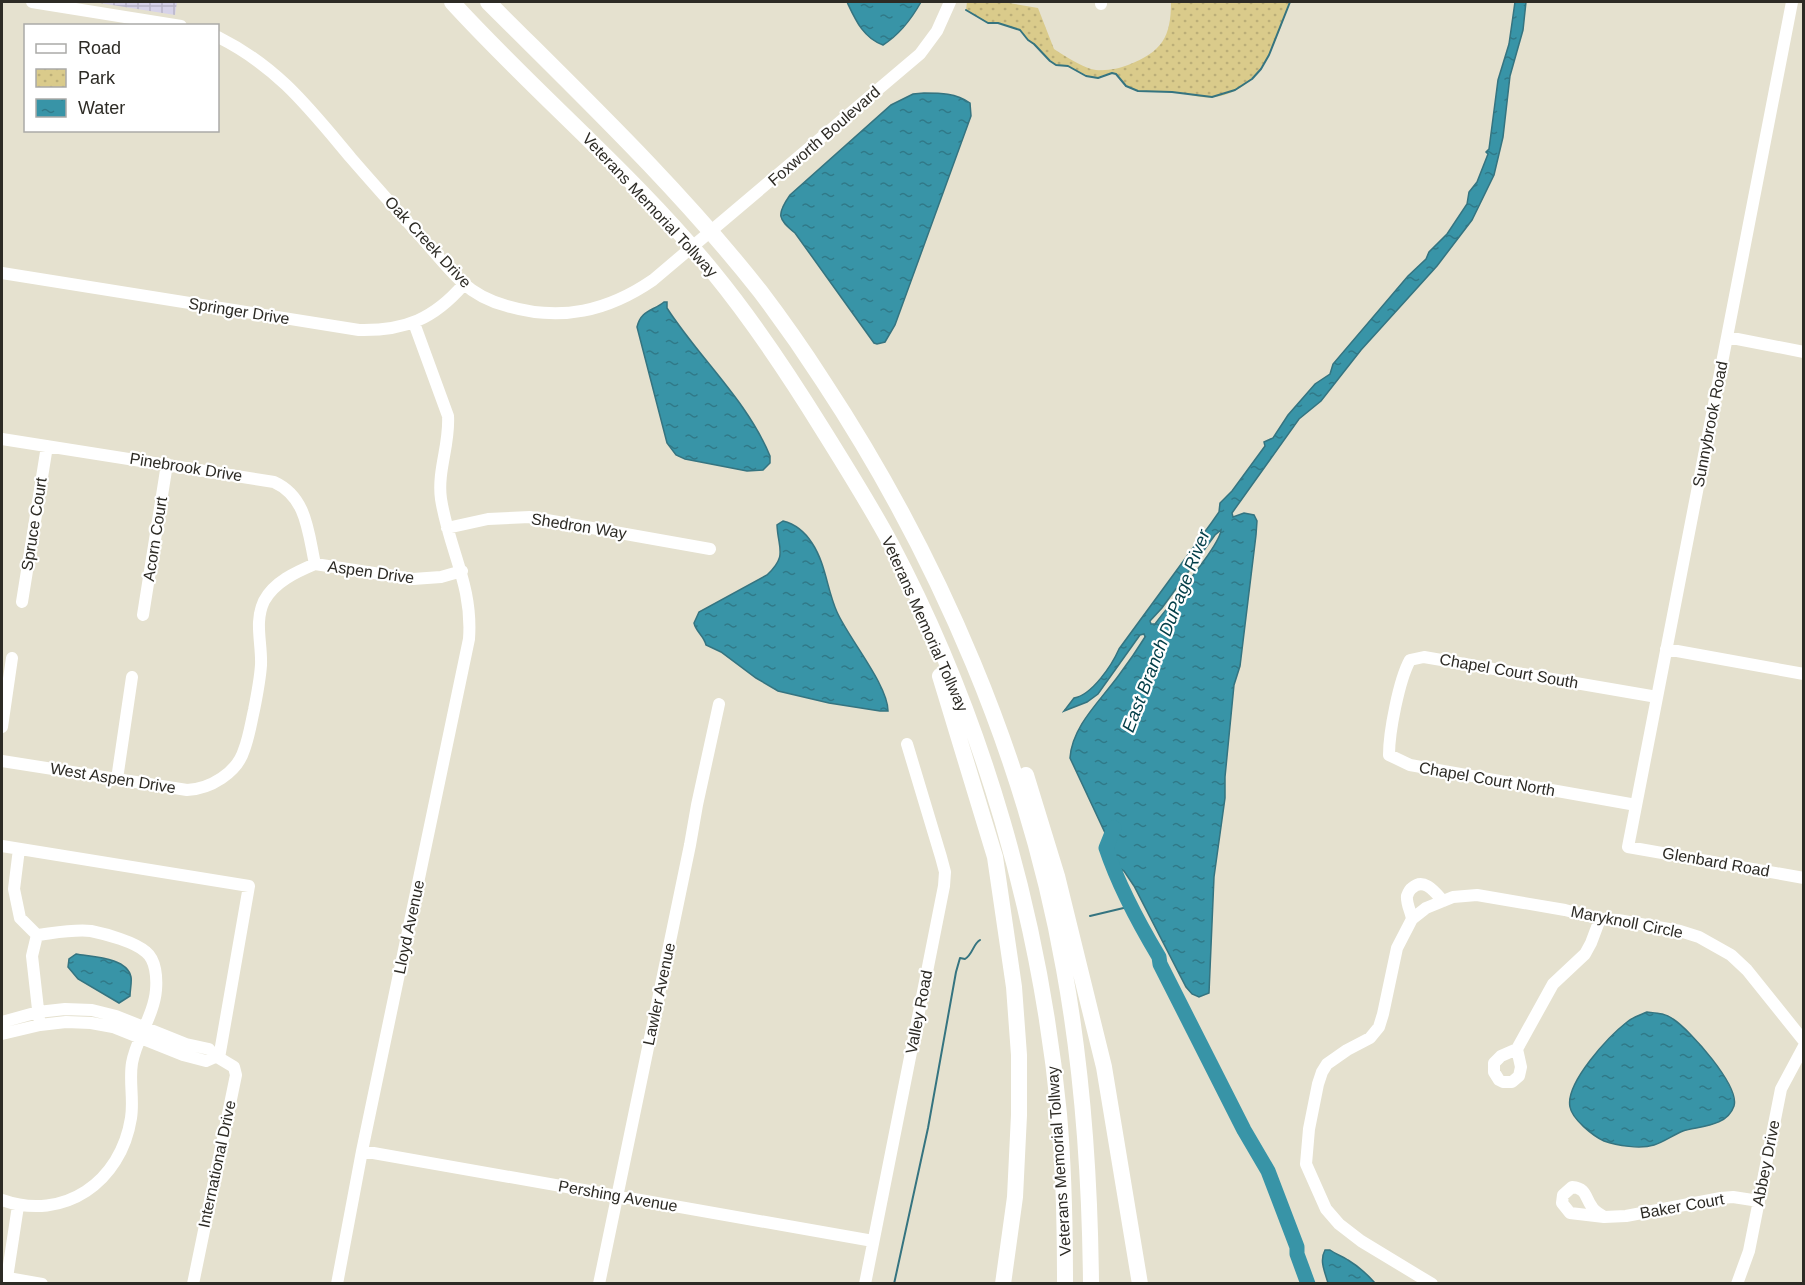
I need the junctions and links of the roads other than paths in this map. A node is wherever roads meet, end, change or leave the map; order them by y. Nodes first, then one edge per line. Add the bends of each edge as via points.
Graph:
1 (32, 2) edge
2 (452, 2) edge
3 (488, 2) edge
4 (950, 2) edge
5 (1792, 2) edge
6 (170, 24) edge
7 (219, 38) edge
8 (681, 256) joint
9 (2, 273) edge
10 (464, 284) junction
11 (414, 323) junction
12 (1727, 337) junction
13 (1803, 352) edge
14 (2, 439) edge
15 (47, 446) junction
16 (167, 464) junction
17 (447, 528) junction
18 (710, 549) dead end
19 (315, 564) junction
20 (462, 571) junction
21 (22, 602) dead end
22 (143, 615) dead end
23 (925, 617) junction
24 (1666, 649) junction
25 (12, 658) dead end
26 (975, 667) junction
27 (1803, 674) edge
28 (132, 677) dead end
29 (1657, 698) junction
30 (719, 704) dead end
31 (1396, 707) joint
32 (2, 727) edge
33 (907, 744) dead end
34 (2, 760) edge
35 (117, 779) junction
36 (1636, 805) junction
37 (2, 846) edge
38 (1628, 847) joint
39 (19, 849) junction
40 (1803, 878) edge
41 (1443, 900) junction
42 (1413, 919) junction
43 (1600, 919) junction
44 (37, 935) junction
45 (39, 1019) junction
46 (2, 1022) edge
47 (143, 1033) junction
48 (2, 1035) edge
49 (1803, 1041) edge
50 (1803, 1046) edge
51 (1517, 1049) dead end
52 (217, 1057) junction
53 (362, 1151) junction
54 (617, 1196) junction
55 (2, 1200) edge
56 (1759, 1201) junction
57 (18, 1206) junction
58 (1604, 1217) dead end
59 (873, 1241) junction
60 (4, 1277) edge
61 (42, 1284) edge
62 (193, 1284) edge
63 (337, 1284) edge
64 (599, 1284) edge
65 (865, 1284) edge
66 (1003, 1284) edge
67 (1065, 1284) edge
68 (1091, 1284) edge
69 (1140, 1284) edge
70 (1432, 1284) edge
71 (1737, 1284) edge

1 - 6 street
2 - 23 highway, Veterans Memorial Tollway via 670,222 714,274 780,362 848,470 890,543
3 - 26 highway, Veterans Memorial Tollway via 689,208 733,258 799,345 868,453 919,544
4 - 8 street, Foxworth Boulevard via 937,31 920,54
5 - 12 street, Sunnybrook Road
7 - 10 street, Oak Creek Drive via 266,66 299,96
8 - 10 street, Oak Creek Drive via 634,292 602,307 577,313 518,310
9 - 11 street, Springer Drive via 359,330
10 - 11 street, Springer Drive via 443,306
11 - 17 street, Lloyd Avenue via 448,416 441,479
12 - 13 street
12 - 24 street, Sunnybrook Road
14 - 15 street, Pinebrook Drive
15 - 16 street, Pinebrook Drive
15 - 21 street, Spruce Court
16 - 19 street, Pinebrook Drive via 281,485 300,504 308,522
16 - 22 street, Acorn Court
17 - 18 street, Shedron Way via 488,519 530,517
17 - 20 street, Lloyd Avenue
19 - 20 street, Aspen Drive via 413,579
19 - 35 street, West Aspen Drive via 294,573 270,591 263,604 258,626 260,675 238,764 221,779 193,790
20 - 53 street, Lloyd Avenue via 470,607 469,639
23 - 66 highway via 995,857 1014,987 1019,1115 1015,1197
23 - 67 highway, Veterans Memorial Tollway via 980,752 1026,911 1047,1023 1059,1117
24 - 27 street
24 - 29 street, Sunnybrook Road
25 - 32 street
26 - 68 highway, Veterans Memorial Tollway via 1019,789 1064,965 1088,1156
26 - 69 highway via 992,687 1009,730 1057,876 1104,1067
28 - 35 street
29 - 31 street, Chapel Court South via 1424,657 1410,660 1402,675
29 - 36 street, Sunnybrook Road
30 - 54 street, Lawler Avenue
31 - 36 street, Chapel Court North via 1389,755 1406,764
33 - 59 street, Valley Road via 945,872
34 - 35 street, West Aspen Drive
36 - 38 street, Sunnybrook Road
37 - 39 street
38 - 40 street, Glenbard Road
39 - 44 street via 14,889 20,918
39 - 52 street via 249,886
41 - 42 street, Maryknoll Circle
41 - 42 street via 1426,885 1413,887 1407,894
41 - 43 street, Maryknoll Circle via 1485,896
42 - 70 street, Maryknoll Circle via 1397,948 1379,1027 1370,1038 1327,1064 1322,1072 1309,1129 1306,1164 1326,1209 1339,1224
43 - 49 street, Maryknoll Circle via 1680,931 1717,946 1747,969
43 - 51 street via 1585,954 1553,984
44 - 45 street via 32,956
44 - 47 street via 90,931 126,941 147,952 155,968 156,991
45 - 46 street
45 - 47 street
45 - 48 street
47 - 52 street via 183,1055 206,1060
47 - 57 street via 132,1064 131,1118 122,1151 104,1178 68,1200 49,1206
50 - 56 street, Abbey Drive via 1781,1089
52 - 62 street, International Drive via 234,1067 236,1075
53 - 54 street, Pershing Avenue
53 - 63 street, Lloyd Avenue
54 - 59 street, Pershing Avenue
54 - 64 street, Lawler Avenue
55 - 57 street
56 - 58 street, Baker Court via 1721,1197
56 - 71 street, Abbey Drive via 1749,1251
57 - 60 street
59 - 65 street, Valley Road
60 - 61 street

